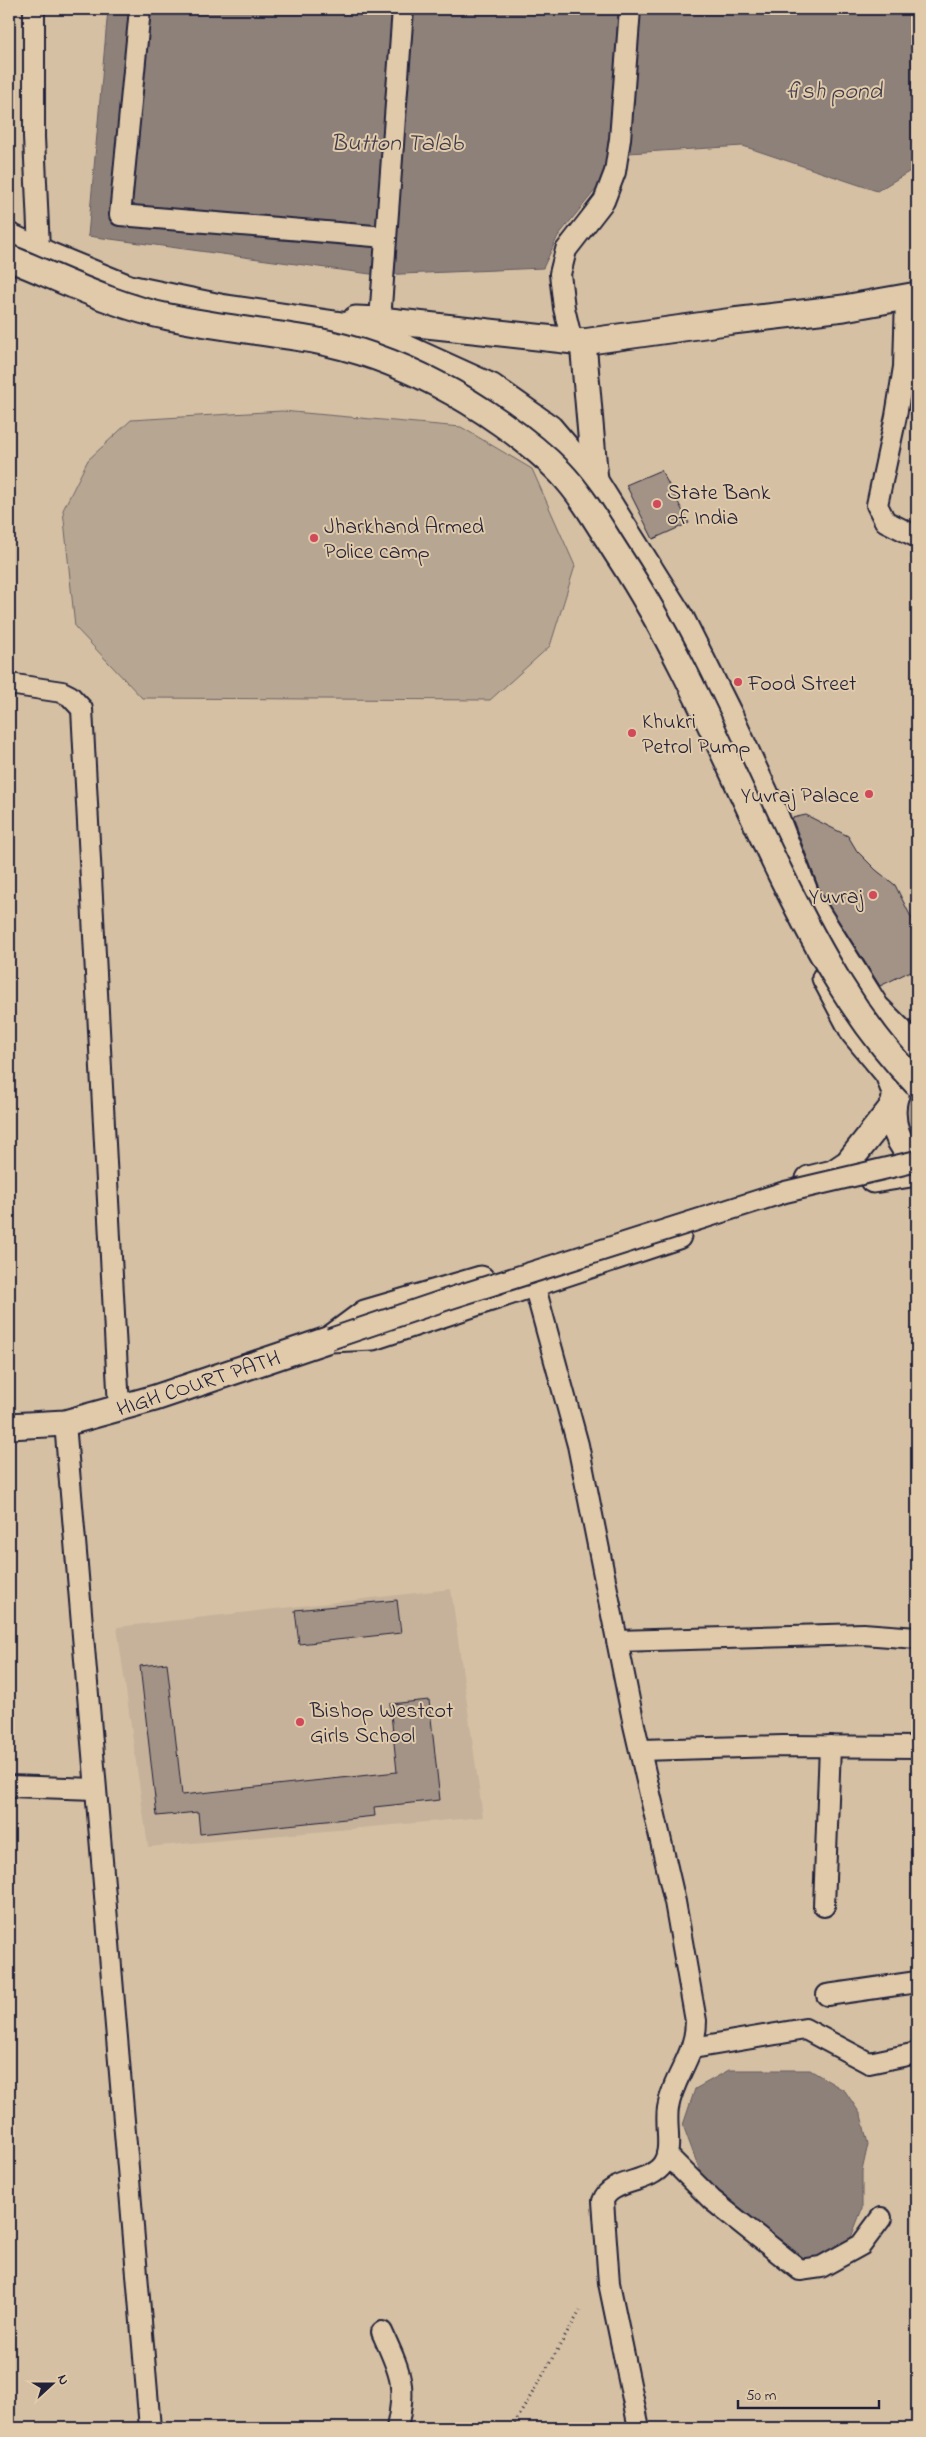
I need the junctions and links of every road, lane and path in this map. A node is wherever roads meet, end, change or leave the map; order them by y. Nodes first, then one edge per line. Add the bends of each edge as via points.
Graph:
1 (34, 9) edge
2 (140, 9) edge
3 (403, 9) edge
4 (630, 9) edge
5 (9, 236) edge
6 (386, 237) junction
7 (9, 245) edge
8 (39, 250) junction
9 (9, 258) edge
10 (9, 265) edge
11 (32, 274) junction
12 (912, 296) edge
13 (288, 318) junction
14 (380, 320) junction
15 (578, 342) junction
16 (595, 481) junction
17 (917, 537) edge
18 (9, 684) edge
19 (917, 1048) edge
20 (917, 1064) edge
21 (917, 1070) edge
22 (902, 1095) edge
23 (913, 1167) edge
24 (534, 1284) junction
25 (330, 1340) junction
26 (119, 1408) junction
27 (66, 1423) junction
28 (9, 1426) edge
29 (917, 1638) edge
30 (617, 1641) junction
31 (830, 1746) junction
32 (917, 1747) edge
33 (641, 1750) junction
34 (9, 1786) edge
35 (95, 1789) junction
36 (824, 1906) dead end
37 (917, 1982) edge
38 (827, 1996) dead end
39 (693, 2048) junction
40 (917, 2053) edge
41 (667, 2155) junction
42 (880, 2218) dead end
43 (580, 2311) dead end
44 (382, 2332) dead end
45 (150, 2428) edge
46 (396, 2428) edge
47 (512, 2428) edge
48 (639, 2428) edge

1 - 8 street via 34,137
2 - 6 street via 120,215
3 - 6 street
4 - 15 street via 615,172 604,201 566,250 560,274 564,308
5 - 8 main road
6 - 14 street
7 - 20 main road via 139,297 369,340 482,394 548,442 590,488 651,585 687,650 820,931 874,1015
8 - 11 street
8 - 13 main road via 129,288 220,308
9 - 22 main road, bridge via 118,303 167,317 314,340 352,350 437,384 475,406 538,451 580,496 653,611 691,682 748,808 832,974 868,1024
10 - 11 main road
11 - 22 main road via 80,295 150,319 344,355 434,391 534,456 572,504 633,597 672,666 735,802 854,1033
12 - 15 main road via 844,308
12 - 17 street via 896,416 877,506 885,521
13 - 14 main road
13 - 16 main road via 362,328 492,387 550,428
14 - 15 main road
15 - 16 main road
16 - 19 main road via 686,629 774,812 807,897 876,1007
18 - 26 street via 62,692 82,710
21 - 22 main road via 910,1074
22 - 23 main road via 895,1133
22 - 25 main road via 848,1163 833,1173 365,1313
23 - 24 main road via 778,1204
23 - 25 street, bridge via 766,1197
24 - 25 main road via 373,1337
24 - 30 street via 578,1445
25 - 26 main road, HIGH COURT PATH
26 - 27 main road, HIGH COURT PATH
27 - 28 main road, HIGH COURT PATH
27 - 35 street
29 - 30 street via 862,1634
30 - 33 street
31 - 32 street
31 - 33 street
31 - 36 street
33 - 39 street via 695,2008
34 - 35 street
35 - 45 street
37 - 38 street
39 - 40 street via 805,2029 869,2063
39 - 41 street via 669,2102
41 - 42 street via 712,2200 800,2270 820,2267 862,2245
41 - 48 street via 656,2171 611,2190 603,2201 609,2283
43 - 47 path
44 - 46 street via 402,2380 403,2395

